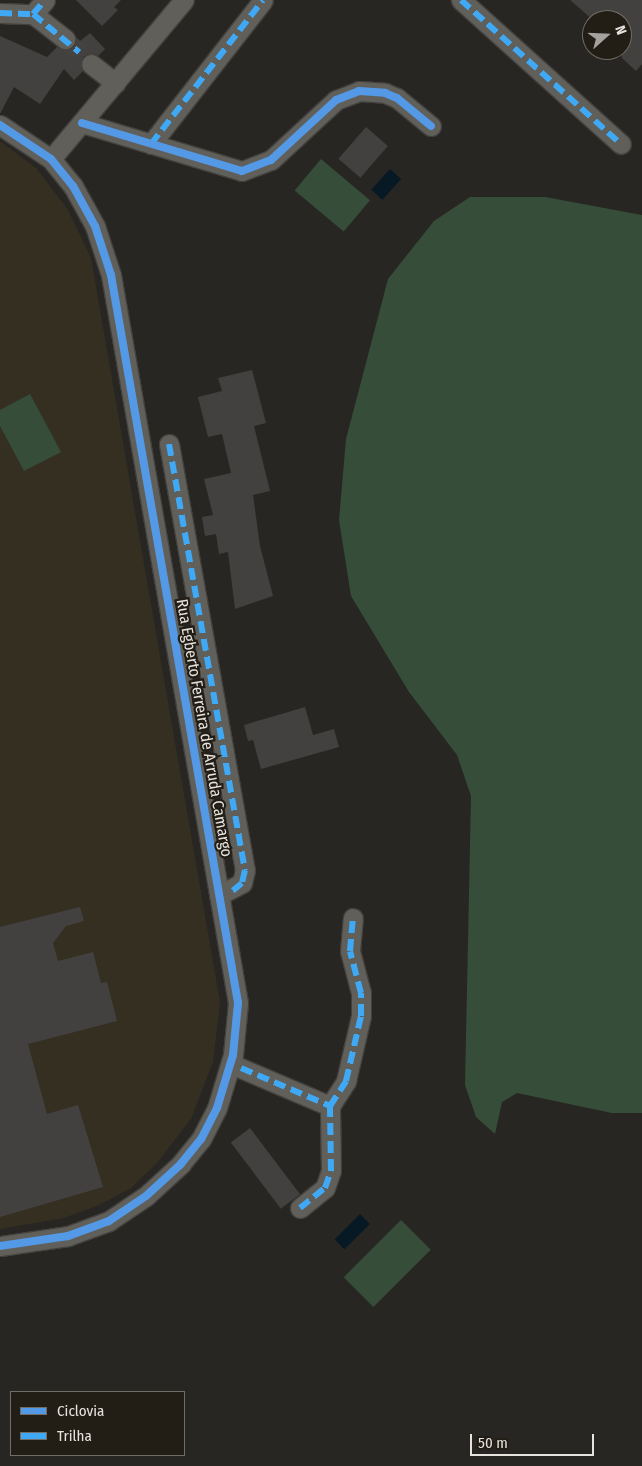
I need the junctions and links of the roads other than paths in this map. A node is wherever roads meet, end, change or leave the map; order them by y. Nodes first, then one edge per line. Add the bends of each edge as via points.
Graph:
1 (184, 0) edge
2 (263, 0) edge
3 (461, 0) edge
4 (39, 7) edge
5 (0, 13) edge
6 (65, 39) tunnel mouth
7 (90, 64) tunnel mouth
8 (115, 83) junction
9 (82, 123) junction
10 (0, 125) edge
11 (430, 126) dead end
12 (151, 144) junction
13 (621, 144) dead end
14 (51, 158) junction
15 (169, 444) dead end
16 (219, 895) junction
17 (353, 918) dead end
18 (231, 1064) junction
19 (330, 1106) junction
20 (300, 1208) dead end
21 (0, 1246) edge

1 - 8 street
2 - 12 street
3 - 13 street
4 - 5 street
4 - 6 street
7 - 8 street
8 - 9 street
9 - 12 street
9 - 14 street
10 - 14 street, Rua Egberto Ferreira de Arruda Camargo
11 - 12 street via 397,98 385,93 359,91 336,100 271,160 252,170 231,169
14 - 16 street, Rua Egberto Ferreira de Arruda Camargo via 73,186 95,226 111,274
15 - 16 street via 245,870 242,883
16 - 18 street, Rua Egberto Ferreira de Arruda Camargo via 238,1003
17 - 19 street via 350,952 361,993 361,1016 346,1080
18 - 19 street
18 - 21 street, Rua Egberto Ferreira de Arruda Camargo via 217,1108 200,1139 146,1196 109,1221 68,1236
19 - 20 street via 331,1171 325,1188

